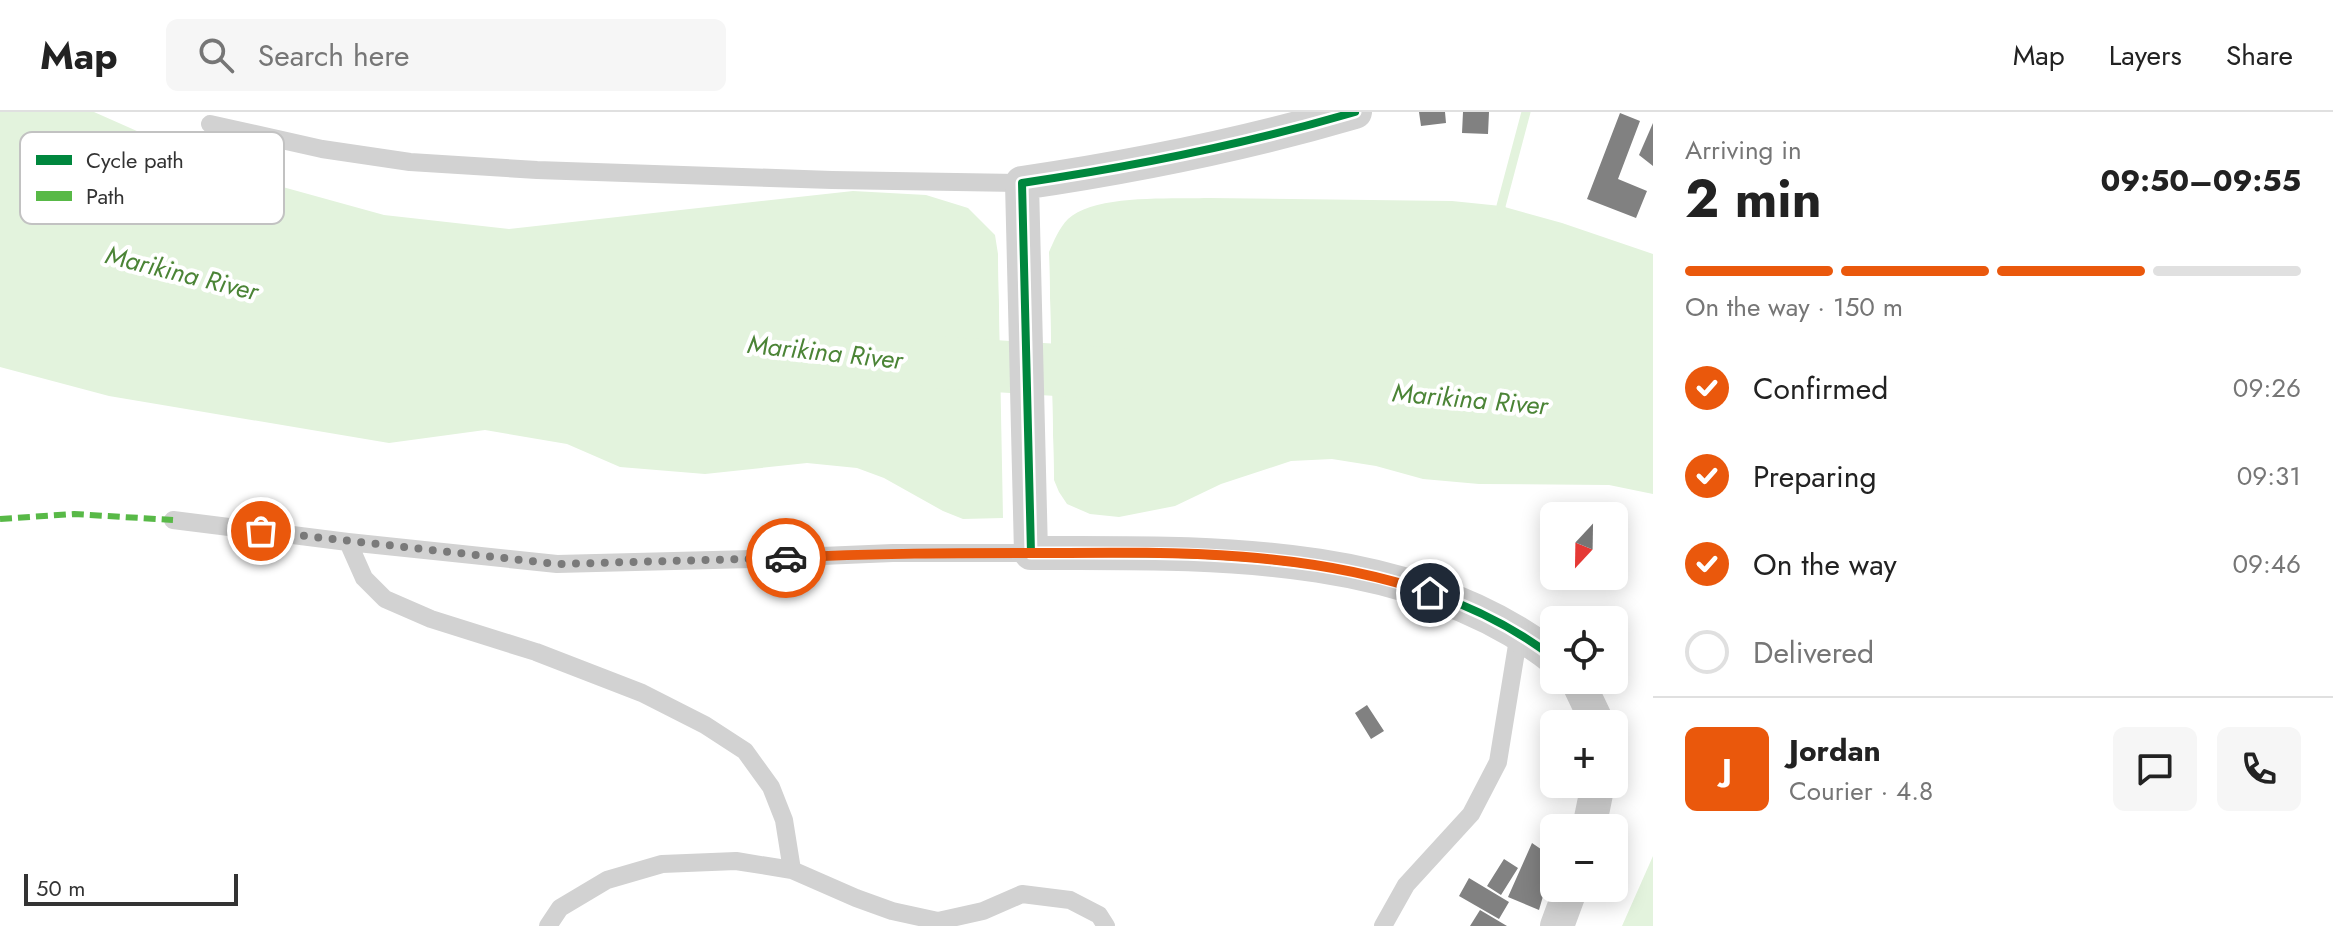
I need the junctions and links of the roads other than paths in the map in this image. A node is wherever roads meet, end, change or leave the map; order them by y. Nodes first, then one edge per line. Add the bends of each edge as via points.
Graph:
1 (1355, 112) edge
2 (210, 124) dead end
3 (246, 132) edge
4 (284, 141) edge
5 (1022, 183) junction
6 (173, 520) dead end
7 (348, 542) junction
8 (1031, 553) junction
9 (1519, 633) junction
10 (1540, 648) edge
11 (792, 870) junction
12 (1566, 902) edge
13 (548, 926) edge
14 (1106, 926) edge
15 (1383, 926) edge
16 (1557, 926) edge

1 - 5 street via 1238,145
2 - 3 lane
4 - 5 lane via 410,162
5 - 8 street
6 - 7 lane
7 - 8 lane via 557,564
7 - 11 lane via 364,578 385,599 642,693 745,751 771,787 784,820
8 - 9 street via 1174,553 1328,568 1402,583
9 - 10 street
9 - 15 lane via 1498,762 1471,814 1406,885
11 - 13 lane via 736,861 662,864 607,880 560,908
11 - 14 lane via 892,911 938,921 983,911 1022,894 1070,900 1099,915
12 - 16 street

